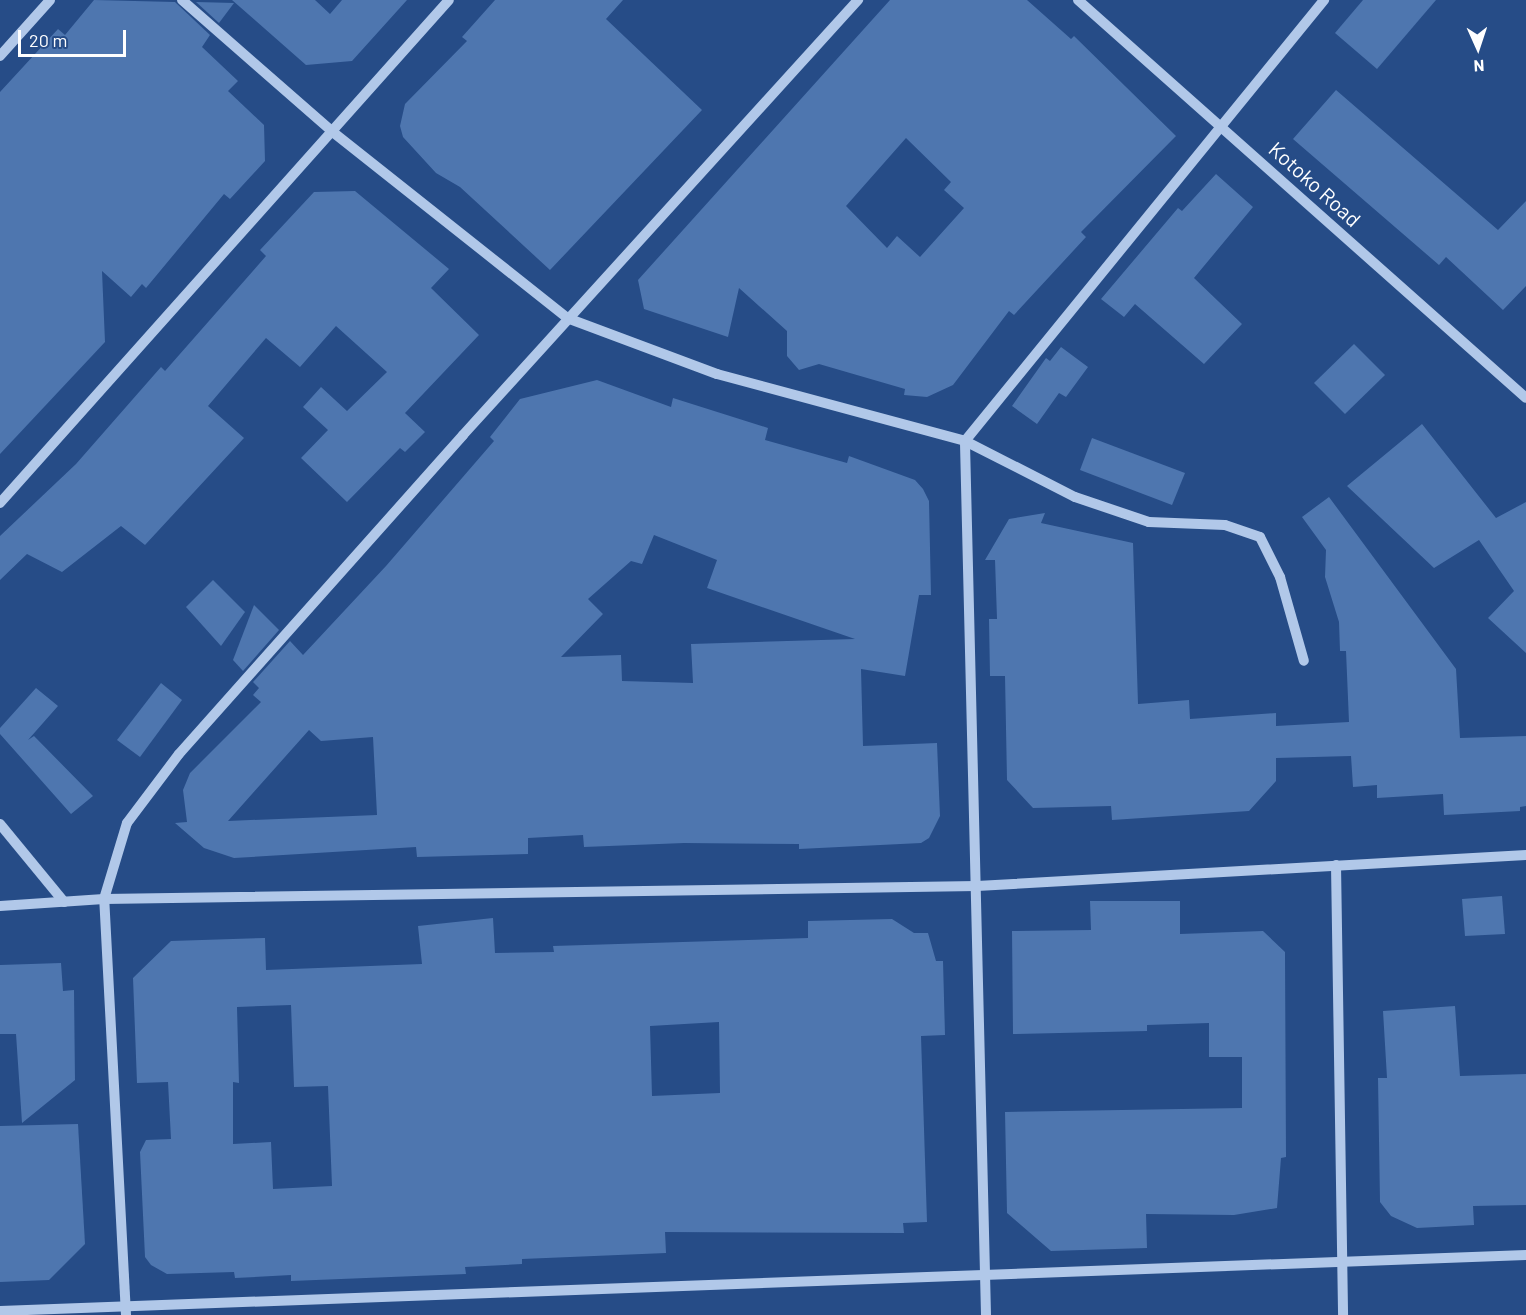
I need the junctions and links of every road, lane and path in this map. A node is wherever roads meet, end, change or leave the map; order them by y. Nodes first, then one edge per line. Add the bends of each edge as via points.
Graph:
1 (51, 0) edge
2 (182, 0) edge
3 (449, 0) edge
4 (858, 0) edge
5 (1078, 0) edge
6 (1324, 0) edge
7 (0, 56) edge
8 (1220, 126) junction
9 (334, 133) junction
10 (567, 318) junction
11 (1526, 398) edge
12 (965, 441) junction
13 (0, 504) edge
14 (1304, 661) dead end
15 (0, 824) edge
16 (1526, 855) edge
17 (1336, 865) junction
18 (976, 886) junction
19 (104, 899) junction
20 (64, 902) junction
21 (0, 906) edge
22 (1526, 1255) edge
23 (1341, 1261) junction
24 (985, 1277) junction
25 (0, 1311) edge
26 (126, 1311) edge
27 (986, 1315) edge
28 (1343, 1315) edge

1 - 7 street
2 - 9 street
3 - 9 street
4 - 10 street
5 - 8 street, Kotoko Road
6 - 8 street
8 - 11 street, Kotoko Road
8 - 12 street
9 - 10 street
9 - 13 street
10 - 12 street via 717,374
10 - 19 street via 150,789 127,824
12 - 14 street via 1075,497 1149,522 1225,525 1260,537 1280,577
12 - 18 street
15 - 20 street
16 - 17 street
17 - 18 street
17 - 23 street
18 - 19 street
18 - 24 street
19 - 20 street
19 - 26 street
20 - 21 street
22 - 23 street
23 - 24 street
23 - 28 street
24 - 26 street
24 - 27 street
25 - 26 street

